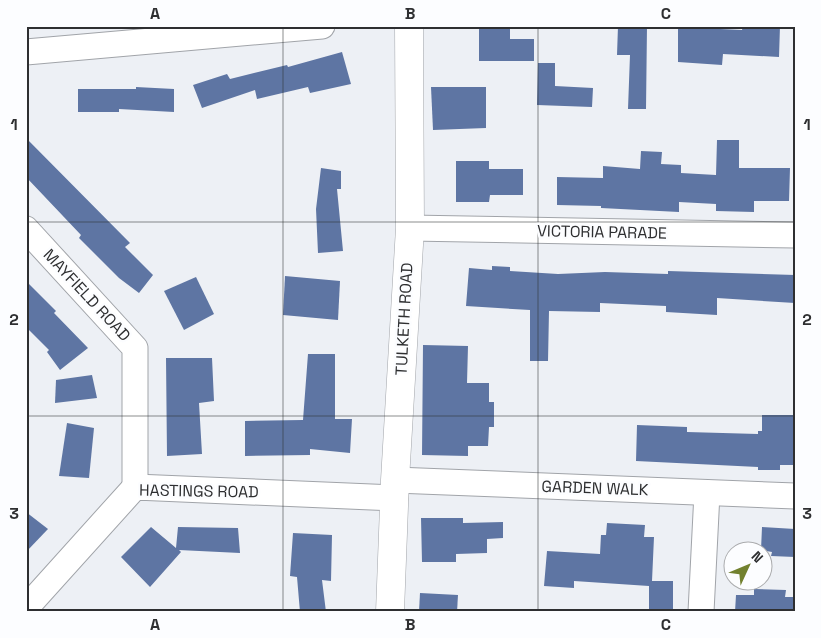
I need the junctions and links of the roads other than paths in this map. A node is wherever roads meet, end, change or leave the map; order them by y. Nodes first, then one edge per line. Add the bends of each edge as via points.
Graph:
1 (322, 26) edge
2 (409, 26) edge
3 (26, 52) edge
4 (410, 228) junction
5 (26, 229) edge
6 (795, 236) edge
7 (135, 487) junction
8 (395, 489) junction
9 (707, 493) junction
10 (795, 496) edge
11 (26, 608) edge
12 (390, 612) edge
13 (701, 612) edge

1 - 3 street
2 - 4 main road, TULKETH ROAD
4 - 6 street, VICTORIA PARADE
4 - 8 main road, TULKETH ROAD
5 - 7 street, MAYFIELD ROAD via 135,348
7 - 8 street, HASTINGS ROAD
7 - 11 street, HASTINGS ROAD
8 - 9 street, GARDEN WALK
8 - 12 main road, TULKETH ROAD
9 - 10 street, GARDEN WALK
9 - 13 street

